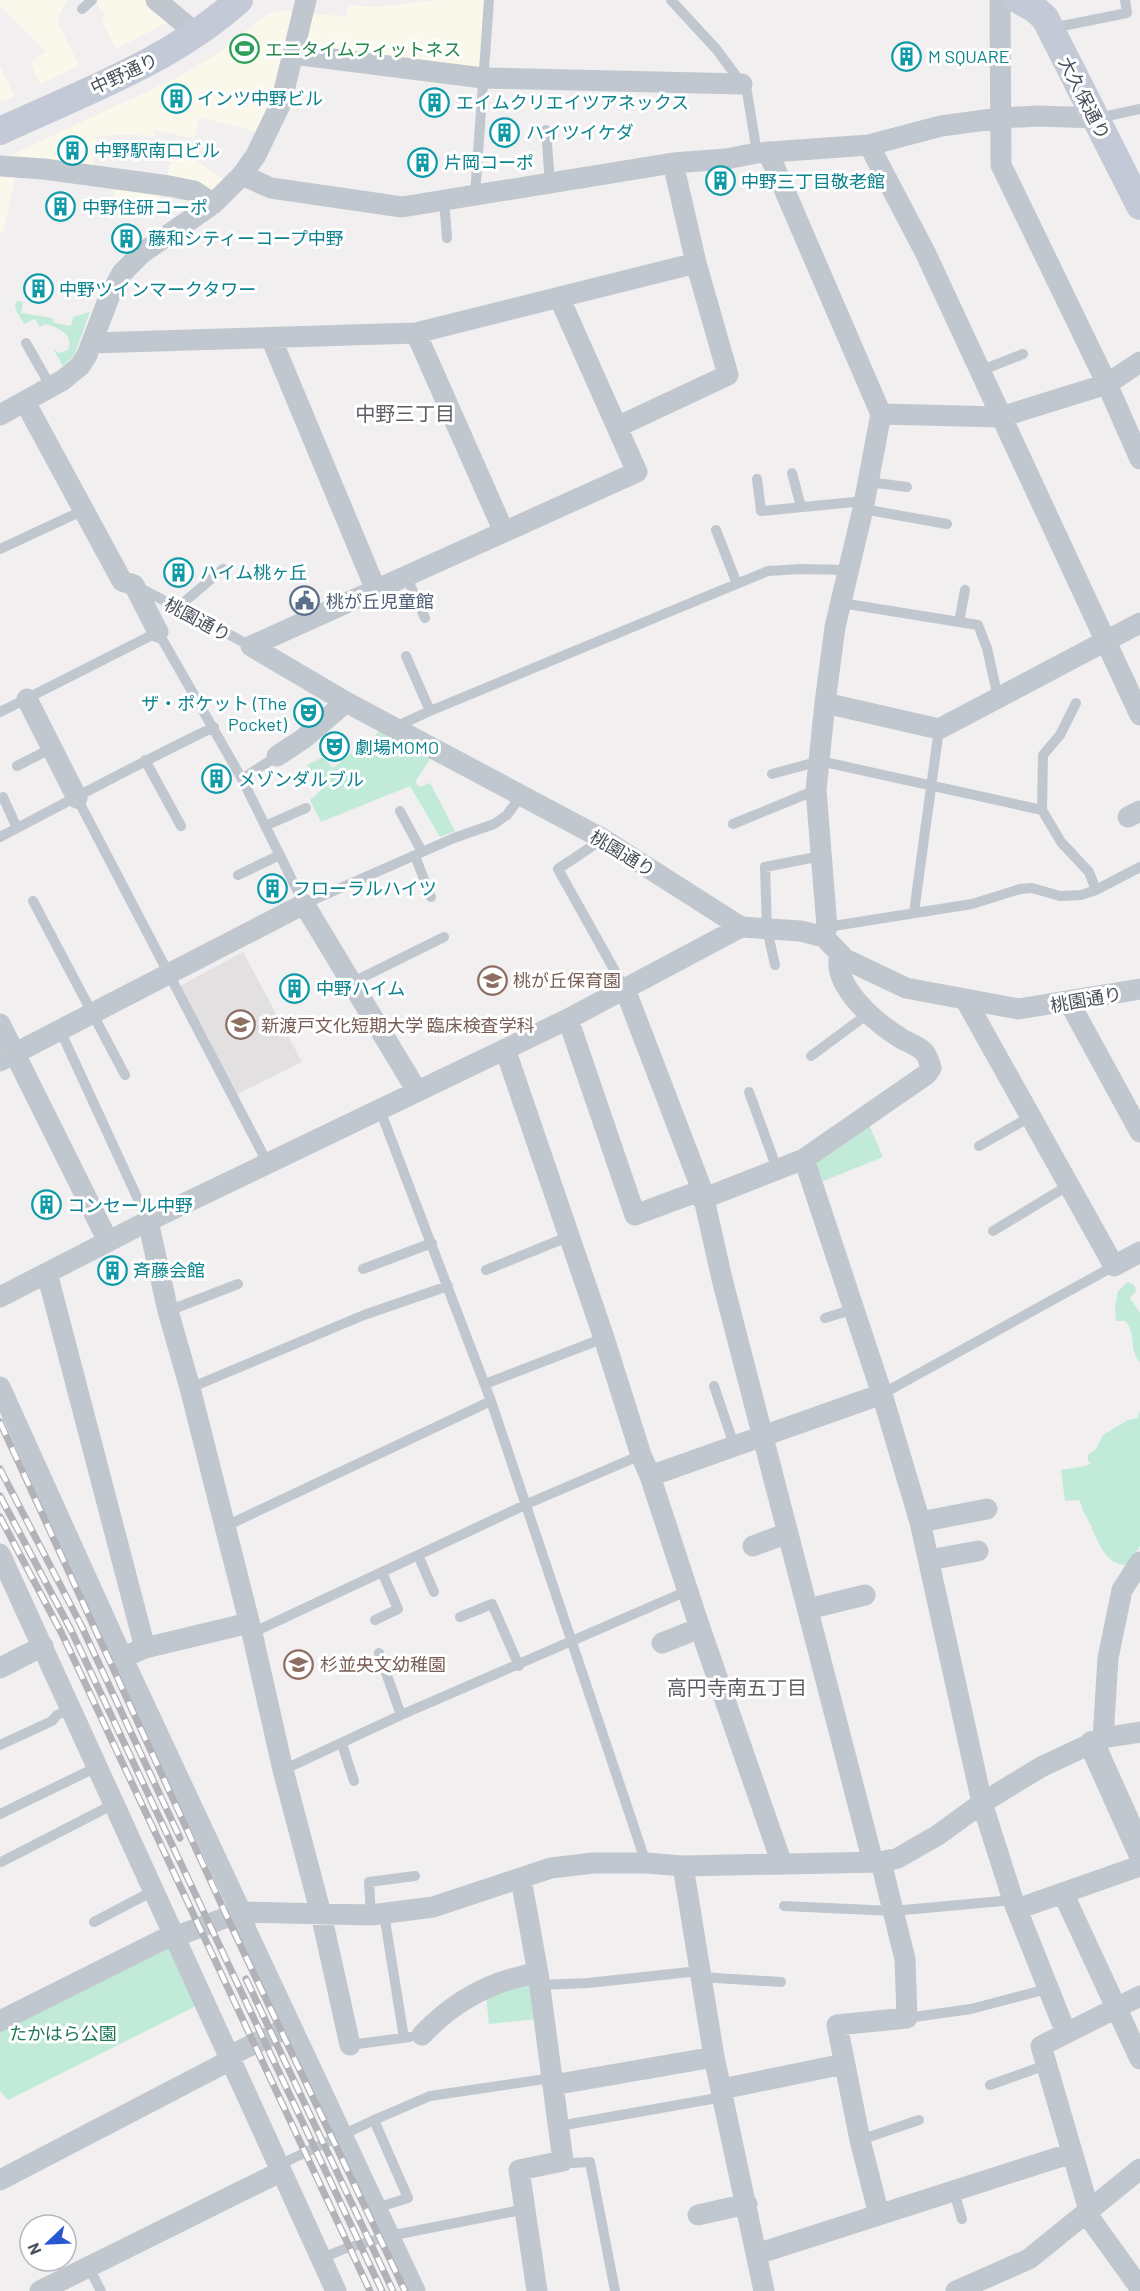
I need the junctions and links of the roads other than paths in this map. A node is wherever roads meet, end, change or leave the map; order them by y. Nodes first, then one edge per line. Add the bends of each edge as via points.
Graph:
1 (92, 0) edge
2 (156, 0) edge
3 (239, 0) edge
4 (306, 0) edge
5 (489, 0) edge
6 (671, 0) edge
7 (1000, 0) edge
8 (1019, 0) edge
9 (1125, 0) edge
10 (82, 9) dead end
11 (1050, 28) junction
12 (197, 34) junction
13 (294, 54) junction
14 (483, 78) junction
15 (741, 84) junction
16 (1140, 110) edge
17 (1000, 118) junction
18 (1095, 118) junction
19 (546, 130) dead end
20 (0, 131) edge
21 (869, 145) junction
22 (763, 152) junction
23 (673, 163) junction
24 (0, 166) edge
25 (242, 175) junction
26 (550, 184) junction
27 (475, 195) junction
28 (444, 200) junction
29 (213, 204) junction
30 (1140, 206) edge
31 (447, 238) dead end
32 (696, 263) junction
33 (559, 297) junction
34 (416, 333) junction
35 (271, 338) junction
36 (27, 343) dead end
37 (92, 343) junction
38 (1023, 354) dead end
39 (1140, 362) edge
40 (980, 371) junction
41 (1107, 384) junction
42 (51, 387) junction
43 (25, 402) junction
44 (881, 414) junction
45 (0, 415) edge
46 (1001, 417) junction
47 (617, 427) junction
48 (1140, 459) edge
49 (792, 473) dead end
50 (757, 479) dead end
51 (907, 487) dead end
52 (865, 497) junction
53 (801, 507) junction
54 (84, 510) junction
55 (947, 524) dead end
56 (716, 530) dead end
57 (504, 532) junction
58 (0, 549) edge
59 (223, 569) dead end
60 (848, 570) junction
61 (406, 576) junction
62 (737, 584) junction
63 (134, 585) junction
64 (376, 590) junction
65 (965, 590) dead end
66 (841, 603) junction
67 (177, 608) junction
68 (424, 618) dead end
69 (959, 622) junction
70 (1140, 623) edge
71 (158, 632) junction
72 (1106, 641) junction
73 (251, 646) junction
74 (406, 656) dead end
75 (998, 698) junction
76 (27, 699) junction
77 (346, 702) junction
78 (825, 703) junction
79 (1076, 704) dead end
80 (430, 711) junction
81 (0, 712) edge
82 (1140, 715) edge
83 (214, 727) junction
84 (395, 727) junction
85 (939, 729) junction
86 (51, 748) junction
87 (277, 756) joint
88 (145, 760) junction
89 (820, 761) junction
90 (17, 766) dead end
91 (772, 774) dead end
92 (242, 778) junction
93 (931, 786) junction
94 (816, 790) junction
95 (3, 797) dead end
96 (520, 797) junction
97 (77, 798) junction
98 (306, 808) dead end
99 (1041, 810) junction
100 (400, 811) dead end
101 (733, 824) dead end
102 (265, 825) junction
103 (181, 826) dead end
104 (16, 828) junction
105 (0, 837) edge
106 (603, 839) junction
107 (418, 854) junction
108 (280, 855) junction
109 (821, 856) junction
110 (1140, 867) edge
111 (238, 875) dead end
112 (1096, 890) junction
113 (431, 897) dead end
114 (33, 901) dead end
115 (304, 904) junction
116 (914, 912) junction
117 (741, 927) junction
118 (767, 929) junction
119 (826, 932) junction
120 (444, 937) dead end
121 (840, 954) junction
122 (775, 965) dead end
123 (168, 974) junction
124 (351, 983) junction
125 (625, 989) junction
126 (1140, 989) edge
127 (964, 999) junction
128 (1069, 1002) junction
129 (866, 1011) junction
130 (92, 1013) junction
131 (568, 1019) junction
132 (0, 1024) edge
133 (60, 1030) junction
134 (505, 1049) junction
135 (811, 1056) dead end
136 (7, 1057) edge
137 (125, 1076) dead end
138 (417, 1091) junction
139 (749, 1092) dead end
140 (380, 1110) junction
141 (1030, 1117) junction
142 (1140, 1132) edge
143 (980, 1146) dead end
144 (804, 1159) junction
145 (268, 1164) junction
146 (777, 1170) junction
147 (1069, 1185) junction
148 (702, 1194) junction
149 (148, 1221) junction
150 (993, 1230) dead end
151 (570, 1236) junction
152 (108, 1240) junction
153 (432, 1243) junction
154 (1140, 1252) edge
155 (1114, 1266) junction
156 (363, 1269) dead end
157 (486, 1270) dead end
158 (47, 1273) junction
159 (238, 1284) dead end
160 (448, 1286) junction
161 (0, 1297) edge
162 (854, 1310) junction
163 (168, 1311) junction
164 (825, 1318) dead end
165 (604, 1338) junction
166 (485, 1384) junction
167 (714, 1386) dead end
168 (0, 1388) edge
169 (190, 1388) junction
170 (882, 1394) junction
171 (491, 1401) junction
172 (762, 1435) junction
173 (734, 1445) junction
174 (641, 1455) junction
175 (650, 1476) junction
176 (527, 1504) junction
177 (987, 1509) dead end
178 (920, 1522) junction
179 (223, 1527) junction
180 (788, 1533) junction
181 (753, 1546) dead end
182 (978, 1551) dead end
183 (0, 1554) edge
184 (418, 1555) junction
185 (929, 1560) junction
186 (1140, 1562) edge
187 (382, 1572) junction
188 (687, 1591) junction
189 (434, 1592) dead end
190 (866, 1595) dead end
191 (807, 1609) junction
192 (460, 1617) dead end
193 (375, 1620) dead end
194 (250, 1628) junction
195 (700, 1628) junction
196 (571, 1641) junction
197 (662, 1643) dead end
198 (43, 1646) junction
199 (145, 1648) junction
200 (379, 1653) dead end
201 (122, 1657) junction
202 (519, 1666) junction
203 (0, 1668) edge
204 (71, 1709) junction
205 (401, 1715) junction
206 (1140, 1732) edge
207 (1098, 1741) junction
208 (342, 1744) junction
209 (0, 1745) edge
210 (97, 1767) junction
211 (284, 1770) junction
212 (354, 1782) dead end
213 (982, 1803) junction
214 (114, 1804) junction
215 (0, 1814) edge
216 (1140, 1851) edge
217 (1, 1862) edge
218 (877, 1862) junction
219 (646, 1863) junction
220 (782, 1864) junction
221 (683, 1866) junction
222 (1140, 1866) edge
223 (415, 1876) dead end
224 (521, 1879) junction
225 (153, 1891) junction
226 (1063, 1893) junction
227 (1015, 1905) junction
228 (784, 1906) dead end
229 (893, 1911) junction
230 (241, 1912) junction
231 (321, 1914) junction
232 (378, 1914) junction
233 (94, 1922) dead end
234 (174, 1937) junction
235 (700, 1974) junction
236 (539, 1979) junction
237 (781, 1982) dead end
238 (1047, 1989) junction
239 (1140, 1996) edge
240 (1115, 2008) junction
241 (907, 2018) junction
242 (0, 2021) edge
243 (291, 2026) junction
244 (1066, 2033) junction
245 (413, 2036) junction
246 (350, 2045) joint
247 (229, 2056) junction
248 (714, 2057) junction
249 (1140, 2059) edge
250 (844, 2064) junction
251 (1046, 2065) junction
252 (552, 2082) junction
253 (990, 2085) dead end
254 (723, 2093) junction
255 (374, 2120) junction
256 (919, 2120) dead end
257 (559, 2126) junction
258 (342, 2135) junction
259 (860, 2139) junction
260 (1072, 2153) junction
261 (563, 2161) junction
262 (1140, 2169) edge
263 (280, 2172) junction
264 (0, 2180) edge
265 (954, 2192) junction
266 (747, 2204) junction
267 (376, 2208) junction
268 (526, 2209) junction
269 (1088, 2211) junction
270 (698, 2215) dead end
271 (879, 2215) junction
272 (962, 2219) dead end
273 (389, 2236) junction
274 (757, 2254) junction
275 (320, 2259) junction
276 (88, 2266) junction
277 (1140, 2288) edge
278 (533, 2290) edge
279 (40, 2291) edge
280 (101, 2291) edge
281 (336, 2291) edge
282 (415, 2291) edge
283 (615, 2291) edge
284 (764, 2291) edge
285 (956, 2291) edge

1 - 10 lane
2 - 12 street
3 - 12 main road, 中野通り
4 - 13 street
5 - 14 lane
6 - 15 lane via 717,50
7 - 17 street
8 - 11 main road, 大久保通り via 1045,18
9 - 11 lane via 1127,13
11 - 18 main road, 大久保通り
12 - 20 main road, 中野通り via 168,52
13 - 14 street
13 - 25 street via 281,104
14 - 15 street
14 - 27 lane
15 - 22 lane via 746,86
16 - 18 lane
17 - 18 street
17 - 21 street via 941,126
17 - 41 street via 1001,165
18 - 30 main road, 大久保通り
19 - 26 lane
21 - 22 street
21 - 40 street via 926,252
22 - 23 street
22 - 44 street
23 - 26 street
23 - 32 street
24 - 29 street via 194,191
25 - 28 street via 271,188 402,207
25 - 29 street
26 - 27 street
27 - 28 street
28 - 31 lane
29 - 37 street via 142,253 122,273
32 - 33 street
32 - 47 street via 728,375
33 - 34 street
33 - 47 street
34 - 35 street
34 - 57 street
35 - 37 street
35 - 64 street
36 - 42 lane
37 - 42 street via 80,366
38 - 40 lane
39 - 41 street
40 - 46 street
41 - 46 street
41 - 48 street
42 - 43 street
43 - 45 street
43 - 54 street
44 - 46 street
44 - 52 street
46 - 72 street
47 - 57 street via 637,472
49 - 53 lane
50 - 53 lane via 761,511
51 - 52 lane
52 - 53 lane
52 - 55 lane
52 - 60 street
54 - 58 lane
54 - 63 street via 123,580
56 - 62 lane
57 - 61 street
59 - 67 lane
60 - 62 lane via 768,571
60 - 66 street
61 - 64 street
61 - 68 lane
62 - 80 lane
63 - 67 lane, 桃園通り
63 - 71 street
64 - 73 street
65 - 69 lane
66 - 69 lane
66 - 78 street
67 - 73 lane, 桃園通り
69 - 75 lane via 978,625
70 - 72 street
71 - 76 lane
71 - 83 lane
72 - 75 street
72 - 82 street
73 - 77 street, 桃園通り
74 - 80 lane
75 - 85 street
76 - 81 lane
76 - 86 street
77 - 84 street, 桃園通り
77 - 87 street
78 - 85 street
78 - 89 street
79 - 99 lane via 1060,735 1043,755
80 - 84 lane
83 - 88 lane
83 - 92 lane
84 - 96 street, 桃園通り
85 - 93 lane
86 - 90 lane
86 - 97 street
87 - 92 lane
88 - 97 lane
88 - 103 lane
89 - 91 lane
89 - 93 lane
89 - 94 street
92 - 102 lane
93 - 99 lane
93 - 116 lane
94 - 101 lane
94 - 109 street
95 - 104 lane
96 - 106 street, 桃園通り
96 - 107 lane via 507,815 494,824
97 - 104 lane
97 - 123 lane
98 - 102 lane
99 - 112 lane via 1061,842 1089,872
100 - 107 lane
102 - 108 lane
104 - 105 lane
106 - 117 street, 桃園通り
106 - 125 lane via 558,869
107 - 113 lane
107 - 115 lane
108 - 111 lane
108 - 115 lane
109 - 118 lane via 765,867
109 - 119 street
110 - 112 lane
112 - 116 lane via 1060,896 1032,888 1020,889 972,904
114 - 130 lane
115 - 123 street
115 - 124 street
116 - 119 lane
117 - 118 street, 桃園通り
117 - 125 street
118 - 119 street, 桃園通り
118 - 122 lane
119 - 121 street, 桃園通り
120 - 124 lane
121 - 127 street, 桃園通り via 906,988
121 - 129 street via 837,964 849,994
123 - 130 street
123 - 145 lane
124 - 138 street
125 - 131 street
125 - 148 street
126 - 128 street, 桃園通り
127 - 128 street, 桃園通り via 1018,1010
127 - 141 street
128 - 142 street
129 - 135 lane via 861,1019
129 - 144 street via 924,1052 931,1068
130 - 133 street
130 - 137 lane
131 - 134 street
131 - 148 street via 635,1215
132 - 136 street
133 - 136 street
133 - 149 lane
134 - 138 street
134 - 151 street
136 - 152 street
138 - 140 street
139 - 146 lane
140 - 145 street
140 - 153 lane
141 - 143 lane
141 - 147 street
144 - 146 street
144 - 162 street
145 - 149 street
146 - 148 street
147 - 150 lane
147 - 155 street
148 - 172 street
149 - 152 street
149 - 163 street
151 - 157 lane
151 - 165 street
152 - 158 street
153 - 156 lane
153 - 160 lane
154 - 155 street
155 - 170 lane
158 - 161 street
158 - 199 street
159 - 163 lane
160 - 166 lane
160 - 169 lane via 364,1315
162 - 164 lane
162 - 170 street
163 - 169 street
165 - 166 lane
165 - 174 street
166 - 171 lane
167 - 173 lane
168 - 201 street
169 - 179 street
170 - 172 street
170 - 178 street
171 - 176 lane
171 - 179 lane
172 - 173 street
172 - 180 street
173 - 175 street
174 - 175 street
174 - 176 lane
175 - 188 street
176 - 184 lane
176 - 196 lane
177 - 178 street
178 - 185 street
179 - 194 street
180 - 181 street
180 - 191 street
182 - 185 street
183 - 198 street
184 - 187 lane
184 - 189 lane
185 - 213 street
186 - 207 street via 1122,1590 1108,1658
187 - 193 lane via 398,1609
187 - 194 lane
188 - 195 street
188 - 196 lane
190 - 191 street
191 - 218 street
192 - 202 lane via 492,1604
194 - 199 street
194 - 211 street
195 - 197 street
195 - 220 street
196 - 202 lane
196 - 219 lane
198 - 203 street
198 - 204 street
199 - 201 street
200 - 205 lane
201 - 230 street
202 - 205 lane
204 - 209 lane
204 - 210 street
205 - 208 lane
206 - 207 street
207 - 213 street via 1041,1767
207 - 216 street
208 - 211 lane
208 - 212 lane
210 - 214 street
210 - 215 lane
211 - 231 street
213 - 218 street via 898,1858
213 - 227 street
214 - 217 lane
214 - 225 street
218 - 220 street
218 - 229 street
219 - 221 street
219 - 224 street via 551,1868
220 - 221 street
221 - 235 street
222 - 226 street
223 - 232 lane via 369,1882
224 - 232 street via 433,1908
224 - 236 street
225 - 233 lane
225 - 234 street
226 - 227 street
226 - 240 street
227 - 229 lane
227 - 238 street
228 - 229 lane
229 - 241 street via 905,1959
230 - 231 street
230 - 234 street
230 - 243 street
231 - 232 street
231 - 246 street
232 - 245 lane
234 - 242 street
234 - 247 street
235 - 236 lane via 588,1983
235 - 237 lane
235 - 248 street
236 - 245 street via 520,1976 491,1985
236 - 252 street
238 - 241 lane via 971,2009
238 - 244 street
239 - 240 street
240 - 244 street
240 - 249 street
241 - 250 street via 837,2025
243 - 247 street
243 - 258 street
244 - 251 street via 1041,2046
245 - 246 lane
247 - 263 street
247 - 264 street via 223,2064
248 - 252 street
248 - 254 street
250 - 254 street
250 - 259 street
251 - 253 lane
251 - 260 street
252 - 255 lane via 430,2096
252 - 257 street
254 - 257 lane
254 - 266 street
255 - 258 lane
255 - 267 lane via 408,2198
256 - 259 lane
257 - 261 street
258 - 263 lane via 283,2163
258 - 267 street
259 - 271 street
260 - 265 street
260 - 269 street
261 - 268 street via 519,2170
261 - 283 lane via 590,2162
262 - 269 street
263 - 275 street
263 - 276 street
265 - 271 street
265 - 272 lane
266 - 270 street
266 - 274 street
267 - 273 street
268 - 273 lane
268 - 278 street
269 - 277 street
269 - 285 street via 1029,2259
271 - 274 street
273 - 275 lane
273 - 282 street
274 - 284 street
275 - 281 street
276 - 279 street
276 - 280 lane

